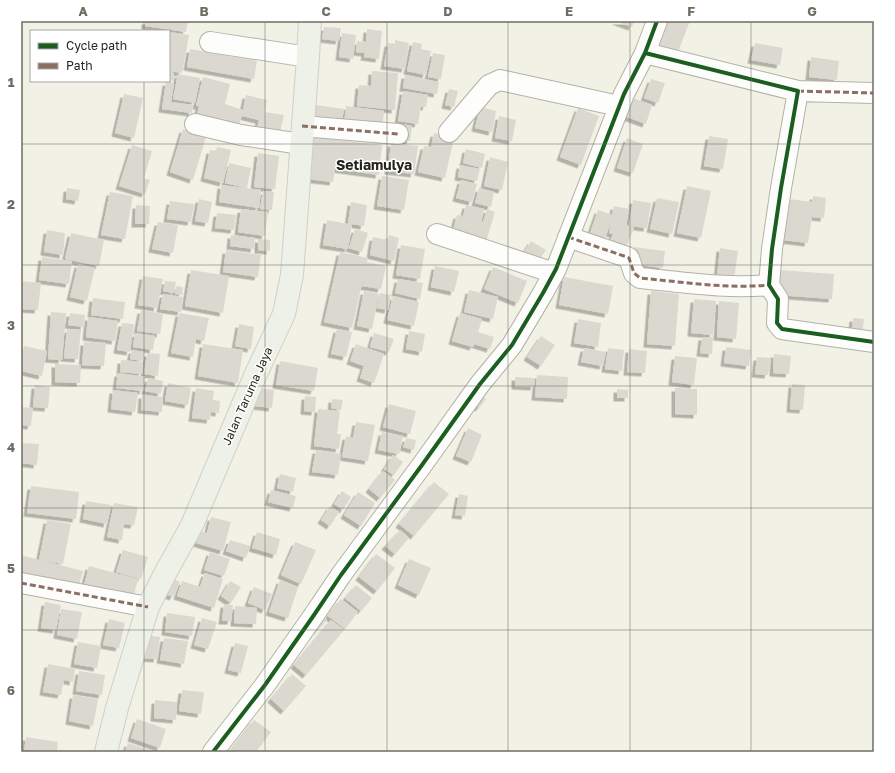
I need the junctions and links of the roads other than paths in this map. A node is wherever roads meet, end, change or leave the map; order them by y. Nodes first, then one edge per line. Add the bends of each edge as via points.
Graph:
1 (310, 21) edge
2 (657, 21) edge
3 (210, 42) dead end
4 (645, 53) junction
5 (308, 57) junction
6 (798, 91) junction
7 (874, 93) edge
8 (619, 106) junction
9 (195, 124) dead end
10 (449, 132) dead end
11 (398, 134) dead end
12 (302, 135) junction
13 (437, 234) dead end
14 (568, 237) junction
15 (554, 273) junction
16 (769, 285) junction
17 (874, 342) edge
18 (21, 583) edge
19 (148, 607) junction
20 (106, 752) edge
21 (213, 752) edge

1 - 5 main road, Jalan Taruma Jaya
2 - 4 street
3 - 5 street
4 - 6 street
4 - 8 street
5 - 12 main road, Jalan Taruma Jaya
6 - 7 street
6 - 16 street via 781,188
8 - 10 street via 500,80 489,85
8 - 14 street
9 - 12 street via 241,135
11 - 12 street
12 - 19 main road, Jalan Taruma Jaya via 292,275 284,314 192,525
13 - 15 street
14 - 15 street
14 - 16 street via 629,258 634,273 640,278 741,287
15 - 21 street via 512,345 480,384 341,575 265,685
16 - 17 street via 778,299 777,323 782,329
18 - 19 street
19 - 20 main road, Jalan Taruma Jaya

